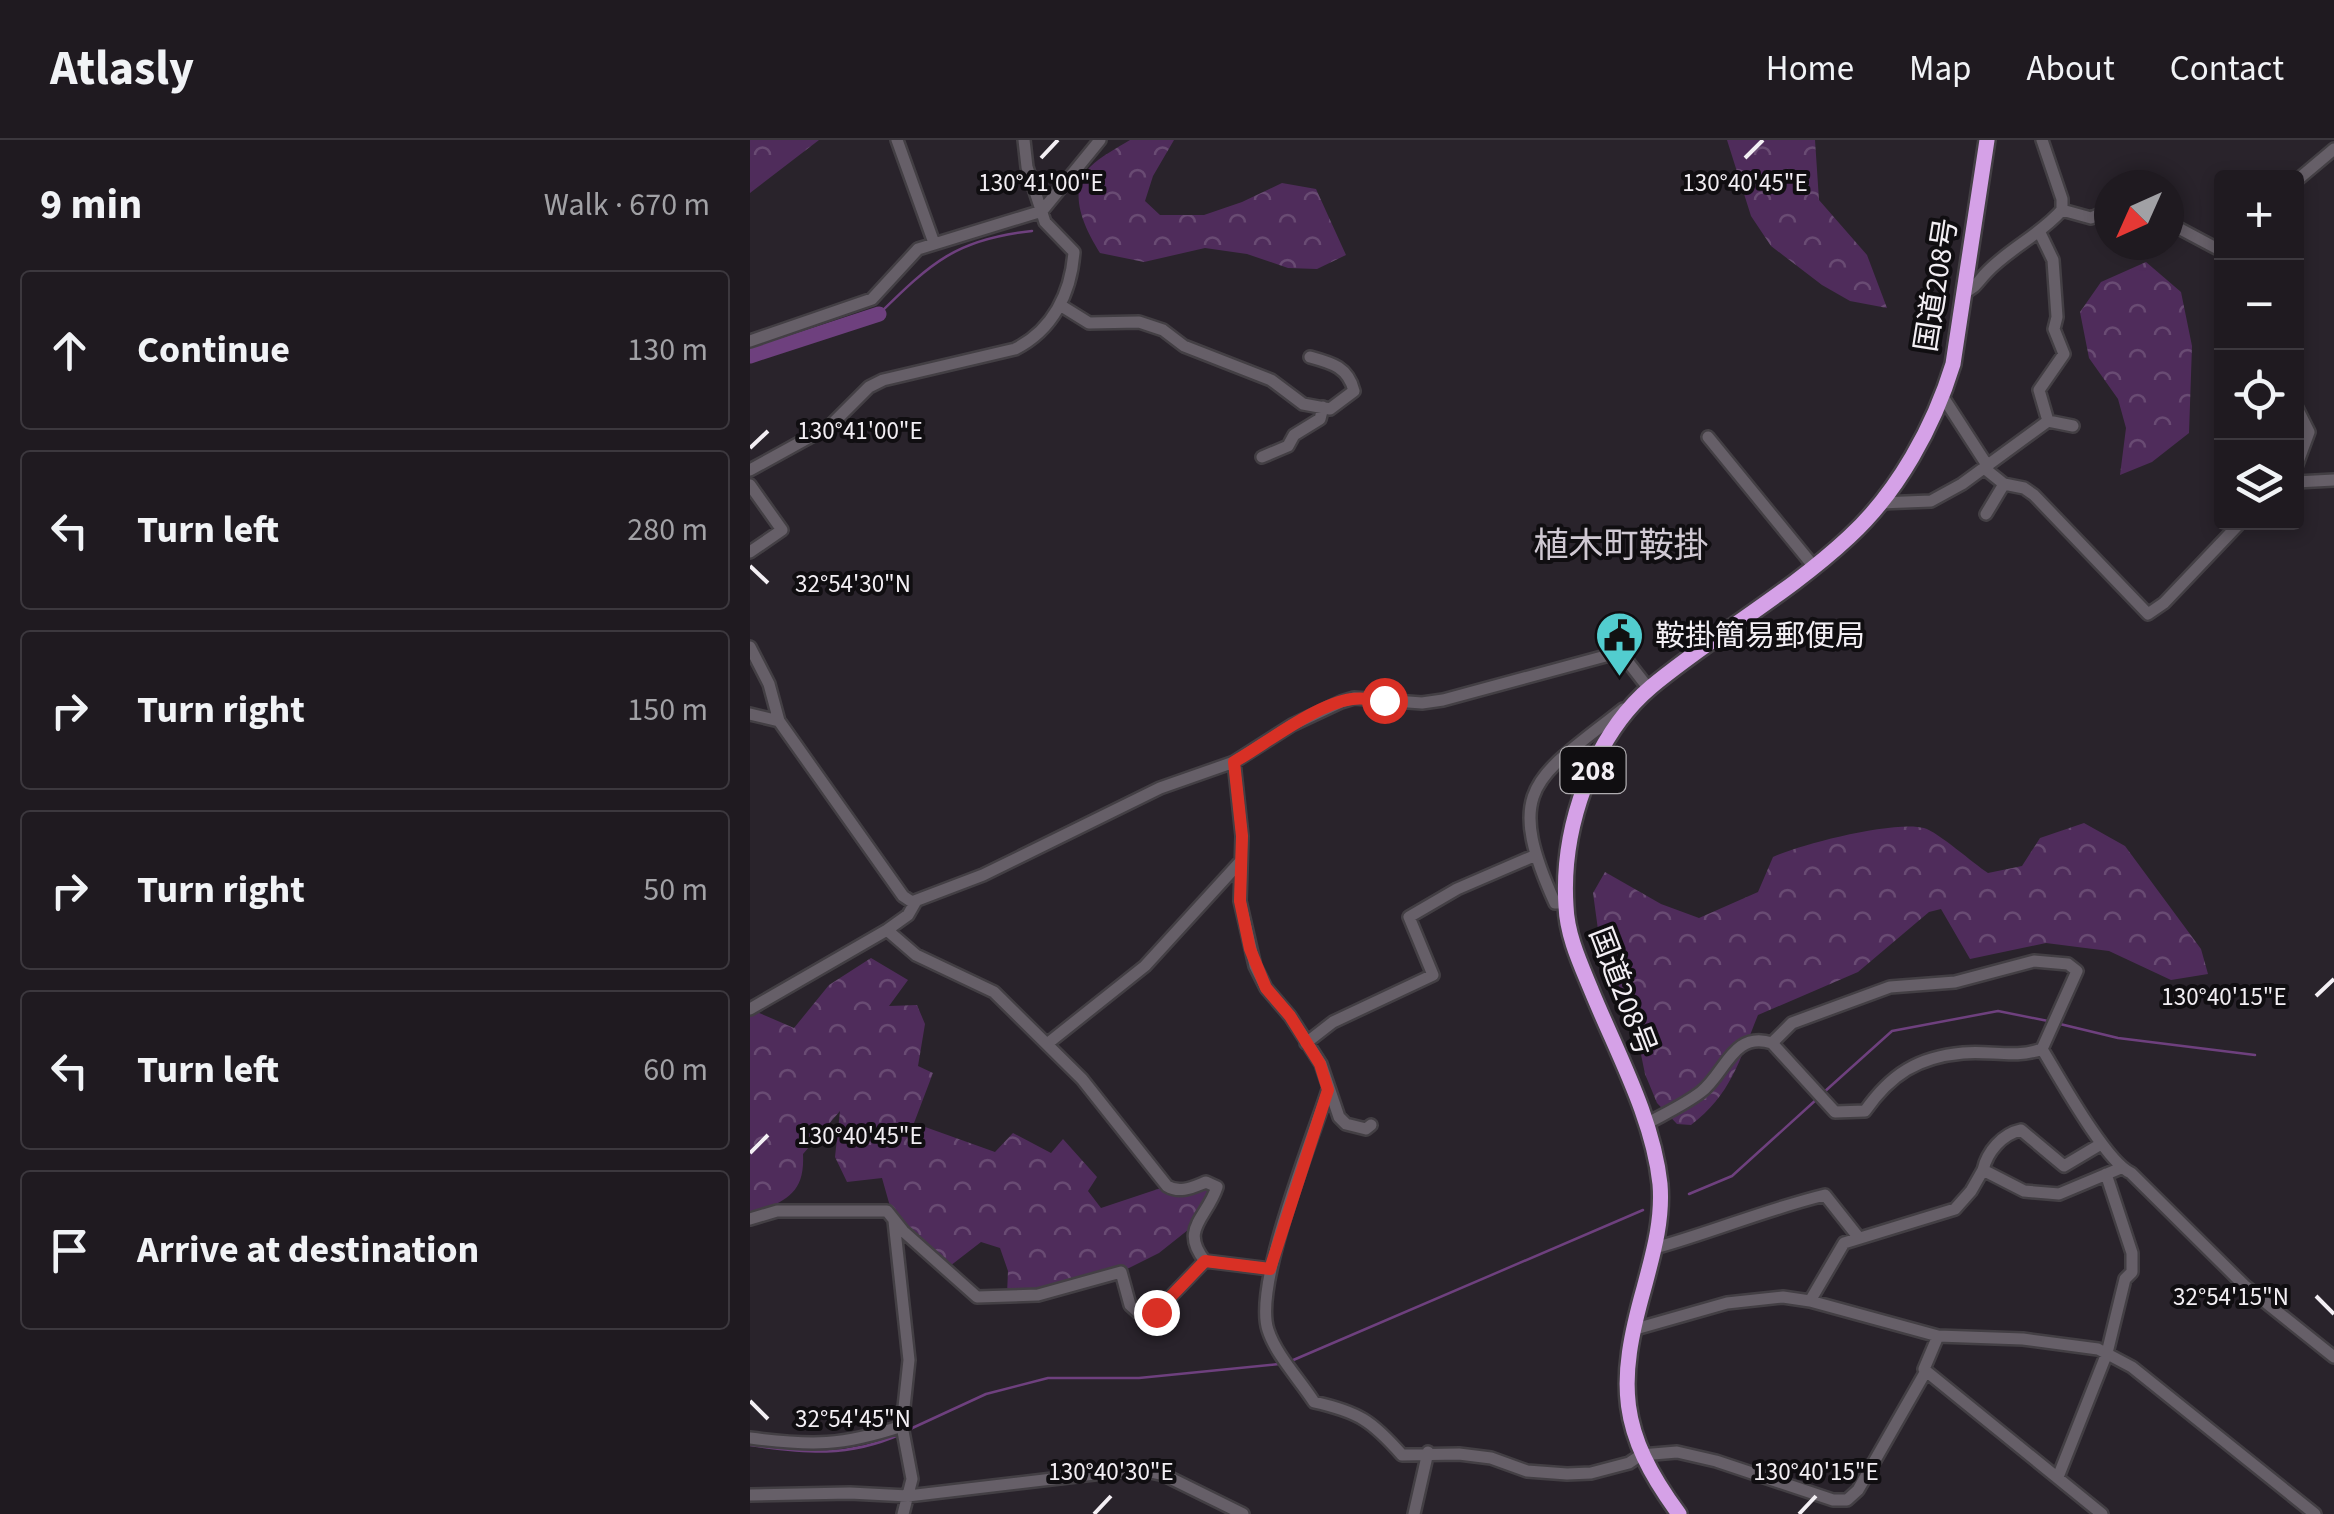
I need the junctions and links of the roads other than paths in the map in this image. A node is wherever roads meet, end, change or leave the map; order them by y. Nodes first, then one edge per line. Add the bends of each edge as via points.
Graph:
1 (897, 140) edge
2 (1024, 140) edge
3 (1100, 140) edge
4 (1987, 140) edge
5 (2042, 140) edge
6 (2334, 149) edge
7 (2304, 174) edge
8 (2062, 210) junction
9 (1042, 211) junction
10 (2094, 217) edge
11 (2184, 231) edge
12 (2040, 233) junction
13 (934, 243) junction
14 (2214, 247) edge
15 (1963, 293) junction
16 (1060, 306) junction
17 (750, 340) edge
18 (1310, 357) dead end
19 (1943, 397) junction
20 (1323, 407) junction
21 (2048, 422) junction
22 (2304, 422) edge
23 (2072, 426) dead end
24 (1708, 438) dead end
25 (2304, 445) edge
26 (1262, 457) dead end
27 (1986, 467) junction
28 (750, 470) edge
29 (2334, 480) edge
30 (2304, 481) edge
31 (2004, 484) junction
32 (750, 485) edge
33 (1880, 503) junction
34 (1986, 514) dead end
35 (2234, 530) edge
36 (750, 552) edge
37 (1814, 568) junction
38 (750, 647) edge
39 (1649, 689) junction
40 (750, 714) edge
41 (779, 721) junction
42 (1234, 762) junction
43 (1536, 855) junction
44 (1242, 860) junction
45 (916, 902) junction
46 (1565, 902) junction
47 (887, 930) junction
48 (750, 1009) edge
49 (1306, 1043) junction
50 (1772, 1043) junction
51 (1047, 1044) junction
52 (2042, 1049) junction
53 (1328, 1090) junction
54 (1646, 1124) junction
55 (1372, 1125) dead end
56 (2101, 1144) junction
57 (2120, 1168) junction
58 (1983, 1170) junction
59 (2106, 1174) junction
60 (893, 1217) junction
61 (750, 1219) edge
62 (1859, 1238) junction
63 (1655, 1248) junction
64 (1205, 1261) junction
65 (1270, 1269) junction
66 (1810, 1300) junction
67 (1632, 1330) junction
68 (1938, 1336) junction
69 (2107, 1353) junction
70 (2334, 1358) edge
71 (1926, 1372) junction
72 (902, 1426) junction
73 (750, 1438) edge
74 (1428, 1452) junction
75 (1641, 1455) junction
76 (2058, 1478) junction
77 (750, 1495) edge
78 (908, 1496) junction
79 (903, 1514) edge
80 (1244, 1514) edge
81 (1414, 1514) edge
82 (1679, 1514) edge
83 (2102, 1514) edge
84 (2314, 1514) edge

1 - 13 street
2 - 9 street
3 - 9 street
4 - 15 highway, 国道208号 / 208
5 - 8 street
6 - 7 street
8 - 10 street
8 - 12 street
9 - 13 street
9 - 16 street via 1074,252
11 - 14 street
12 - 15 street
12 - 21 street via 2053,260 2054,329 2064,354 2039,390
13 - 17 street via 918,249 872,299
15 - 19 highway, 国道208号 / 208
16 - 20 street via 1089,323 1139,322 1162,330 1184,346 1271,380 1304,404
16 - 28 street via 1015,349 901,373 870,387 830,426
18 - 20 street via 1335,364 1350,376 1354,391
19 - 27 street
19 - 33 highway, 国道208号 / 208
20 - 26 street via 1320,420
21 - 23 street
21 - 27 street
22 - 25 street
24 - 37 street
27 - 31 street
27 - 33 street via 1931,501
29 - 30 street
31 - 34 street
31 - 35 street via 2034,495 2148,614
32 - 36 street via 782,530
33 - 37 highway, 国道208号 / 208
37 - 39 highway, 国道208号 / 208
38 - 41 street via 770,684
39 - 42 street via 1614,654 1443,700 1354,698
39 - 43 street via 1548,768 1532,804
39 - 46 highway, 国道208号 / 208 via 1622,719 1586,785
40 - 41 street
41 - 45 street via 903,896
42 - 44 street
42 - 45 street via 1160,788
43 - 46 street via 1555,903
43 - 49 street via 1409,917 1433,975 1333,1022
44 - 49 street via 1240,901 1255,966
44 - 51 street via 1144,966
45 - 47 street
46 - 54 highway, 国道208号 / 208 via 1580,962
47 - 48 street
47 - 51 street via 916,955 994,992
49 - 53 street
50 - 52 street via 1835,1112 1865,1110 1907,1066 1963,1053 2026,1055
50 - 52 street via 1792,1023 1890,987 1955,982 2034,961 2068,964 2078,971
50 - 54 street via 1736,1048 1705,1089
51 - 64 street via 1167,1186 1217,1187 1193,1233
52 - 56 street
53 - 55 street via 1346,1124
53 - 65 street
54 - 63 highway, 国道208号 / 208 via 1660,1182
56 - 57 street
56 - 58 street via 2064,1166 2014,1131 1986,1156
57 - 59 street
57 - 70 street via 2244,1285
58 - 59 street via 2024,1191 2059,1194
58 - 62 street via 1955,1209
59 - 69 street via 2132,1253
60 - 61 street via 777,1212
60 - 64 street via 977,1297 1038,1295 1121,1272 1130,1305 1149,1315
60 - 72 street via 909,1360
62 - 63 street via 1825,1195
62 - 66 street via 1837,1250
63 - 67 highway, 国道208号 / 208
64 - 65 street
65 - 74 street via 1268,1329 1314,1402 1368,1420 1402,1454
66 - 67 street via 1745,1298
66 - 68 street
67 - 75 highway, 国道208号 / 208 via 1625,1370
68 - 69 street via 2023,1339
68 - 71 street
69 - 76 street
69 - 84 street
71 - 75 street via 1848,1500 1678,1452
71 - 76 street
72 - 73 street via 838,1444
72 - 78 street via 912,1479
74 - 75 street via 1567,1474 1630,1463
74 - 81 street
75 - 82 highway, 国道208号 / 208
76 - 83 street
77 - 78 street
78 - 79 street
78 - 80 street via 1137,1469 1164,1474

